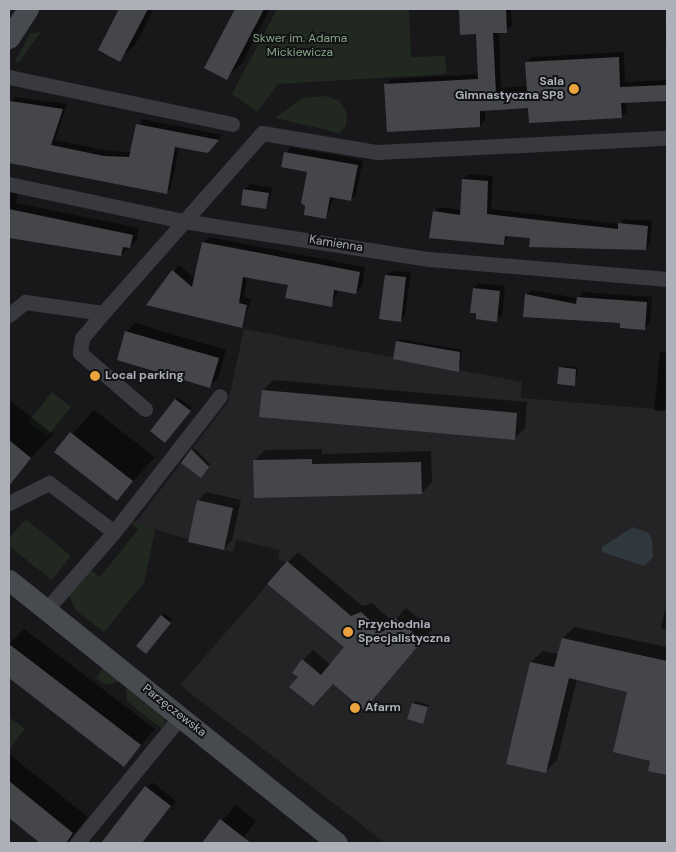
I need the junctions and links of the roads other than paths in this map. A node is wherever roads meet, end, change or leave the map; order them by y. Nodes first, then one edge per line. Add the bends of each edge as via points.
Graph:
1 (28, 9) edge
2 (9, 38) edge
3 (9, 77) edge
4 (232, 124) dead end
5 (667, 138) edge
6 (9, 184) edge
7 (183, 221) junction
8 (667, 279) edge
9 (104, 313) junction
10 (9, 315) edge
11 (220, 396) dead end
12 (145, 409) dead end
13 (9, 503) edge
14 (114, 532) junction
15 (9, 580) edge
16 (46, 610) junction
17 (181, 716) junction
18 (77, 843) edge
19 (337, 843) edge

1 - 2 street
3 - 4 street
5 - 7 street via 377,152 262,133
6 - 7 street, Kamienna
7 - 8 street, Kamienna via 429,259
7 - 9 street
9 - 10 street via 30,302 19,304
9 - 12 street via 82,338 80,353
11 - 14 street
13 - 14 street via 49,483
14 - 16 street
15 - 16 street, Parzęczewska
16 - 17 street, Parzęczewska
17 - 18 street
17 - 19 street, Parzęczewska

